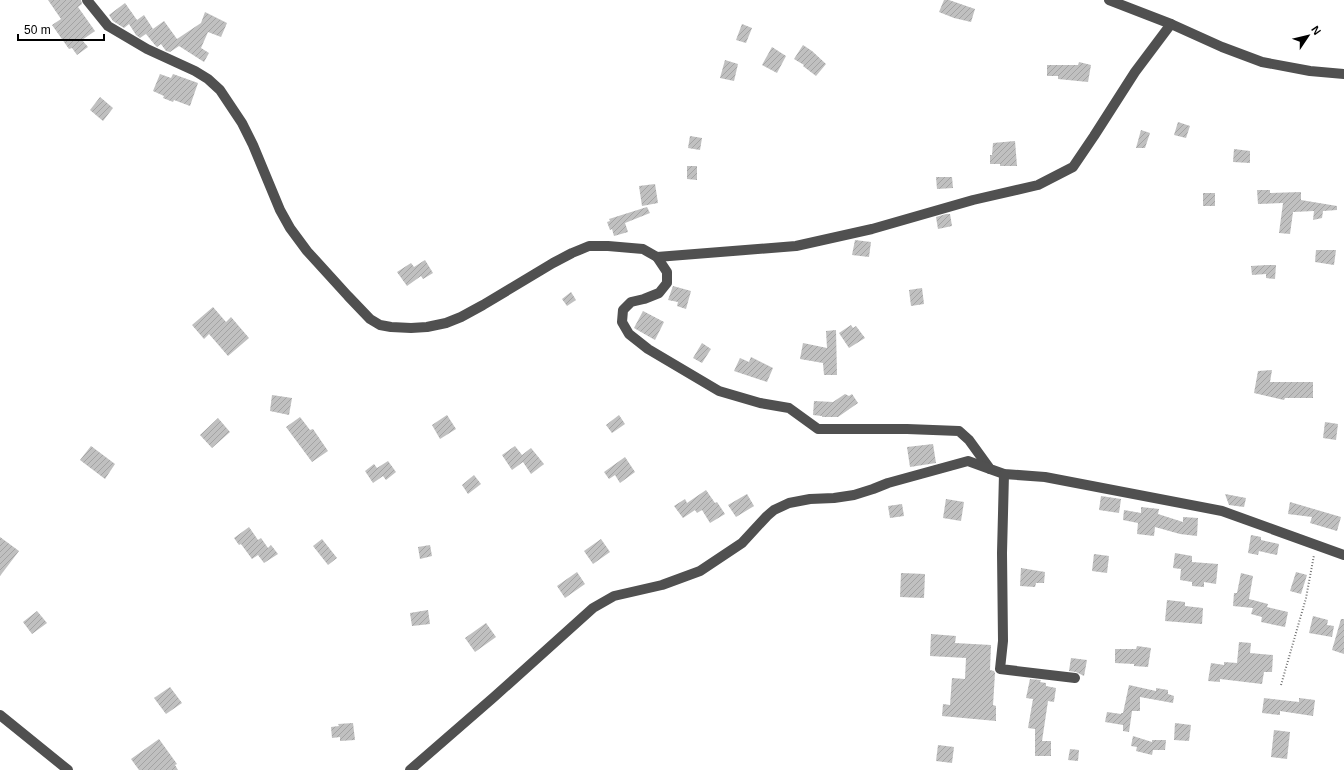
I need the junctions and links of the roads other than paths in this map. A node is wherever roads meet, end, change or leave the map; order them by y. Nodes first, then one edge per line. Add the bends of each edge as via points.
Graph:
1 (87, 0) edge
2 (1109, 0) edge
3 (1171, 24) junction
4 (1344, 74) edge
5 (657, 258) junction
6 (990, 469) junction
7 (1004, 474) junction
8 (1344, 555) edge
9 (1075, 678) dead end
10 (0, 715) edge
11 (68, 770) edge
12 (410, 770) edge

1 - 5 street via 108,26 147,49 195,71 220,90 250,140 283,215 298,240 370,319 380,325 411,328 446,323 472,311 553,263 589,246 644,249
2 - 3 street
3 - 4 street via 1262,62
3 - 5 street via 1135,72 1073,167 1038,185 973,200 872,229 796,246
5 - 6 street via 666,272 667,283 659,293 631,302 623,310 622,322 629,334 648,349 719,391 789,408 818,429 959,431 969,440
6 - 7 street
6 - 12 street via 968,461 854,495 810,499 789,503 774,510 742,543 700,571 662,585 614,596 593,608
7 - 8 street via 1045,477 1222,511
7 - 9 street via 1000,669
10 - 11 street

